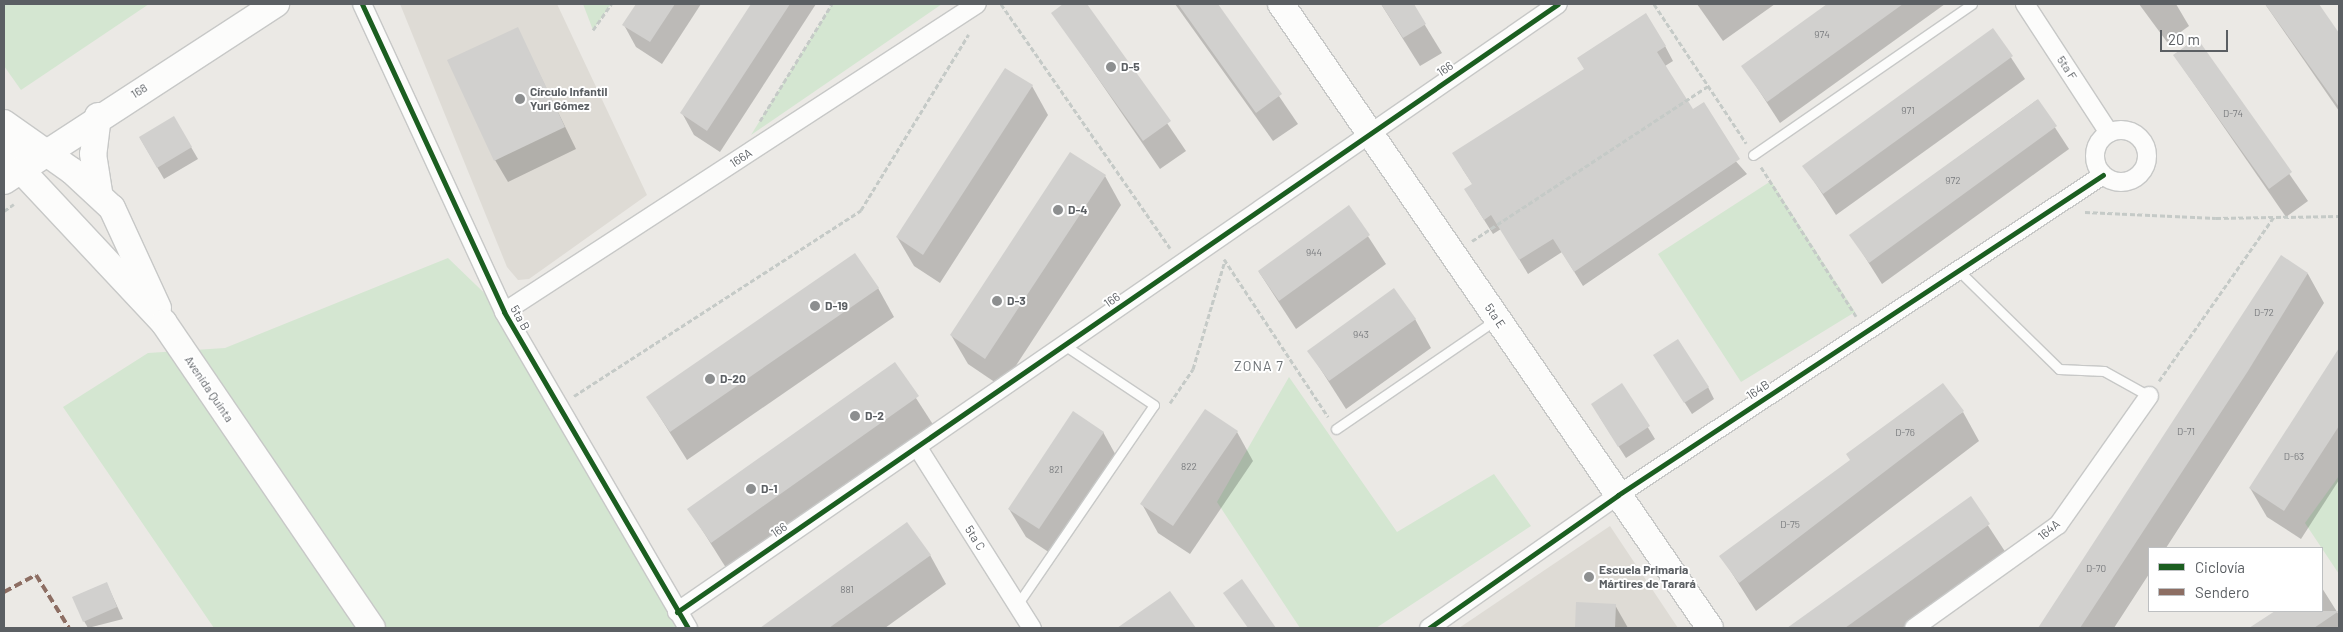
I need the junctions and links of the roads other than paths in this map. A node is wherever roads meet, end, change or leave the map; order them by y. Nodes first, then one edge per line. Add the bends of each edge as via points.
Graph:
1 (276, 4) edge
2 (362, 4) edge
3 (977, 4) edge
4 (1281, 4) edge
5 (1972, 4) edge
6 (2026, 4) edge
7 (1546, 7) edge
8 (98, 116) junction
9 (4, 123) edge
10 (1370, 133) junction
11 (2109, 133) junction
12 (4, 142) edge
13 (45, 151) junction
14 (1753, 155) dead end
15 (12, 175) edge
16 (2103, 175) junction
17 (99, 193) junction
18 (1957, 269) junction
19 (504, 312) junction
20 (1497, 319) junction
21 (164, 323) junction
22 (1064, 346) junction
23 (2149, 396) joint
24 (1336, 429) road end
25 (918, 448) junction
26 (1618, 495) junction
27 (1017, 605) junction
28 (677, 612) junction
29 (372, 628) edge
30 (688, 628) edge
31 (1032, 628) edge
32 (1429, 628) edge
33 (1710, 628) edge
34 (1914, 628) edge

1 - 8 street, 168
2 - 19 street, 5ta B
3 - 19 street, 166A
4 - 10 street, 5ta E
5 - 14 lane
6 - 11 street, 5ta F
7 - 10 street, 166
8 - 13 street, 168
8 - 17 street via 93,154
9 - 13 street
10 - 20 street, 5ta E
10 - 22 street, 166
11 - 16 street via 2096,147 2095,157
11 - 16 street via 2136,135 2147,159 2133,179 2117,182
12 - 15 street, Avenida Quinta
13 - 15 street, 168
13 - 17 street
15 - 21 street, Avenida Quinta
16 - 18 street, 164B
17 - 21 street via 136,253
18 - 23 lane via 2059,369 2104,371
18 - 26 street, 164B
19 - 28 street, 5ta B
20 - 24 lane
20 - 26 street, 5ta E
21 - 29 street, Avenida Quinta
22 - 25 street, 166
22 - 27 lane via 1154,405
23 - 34 street, 164A via 2058,525
25 - 27 street, 5ta C
25 - 28 street, 166
26 - 32 street, 164B
26 - 33 street, 5ta E
27 - 31 street, 5ta C
28 - 30 street, 5ta B

